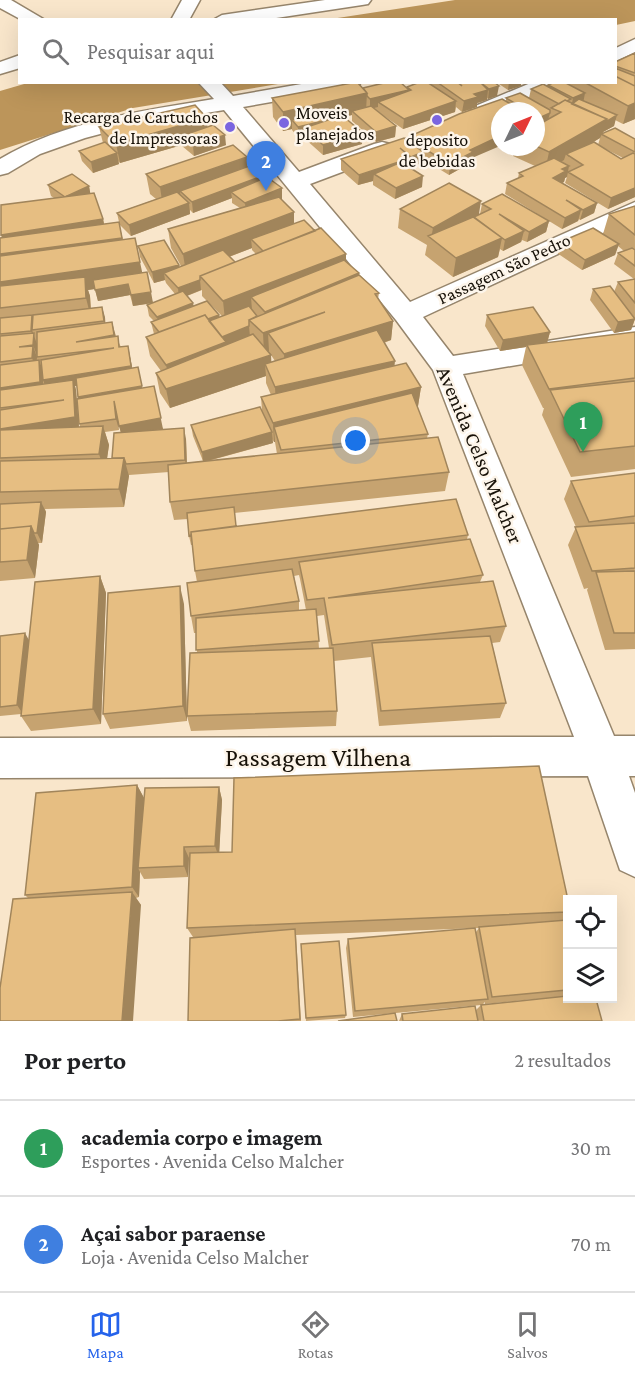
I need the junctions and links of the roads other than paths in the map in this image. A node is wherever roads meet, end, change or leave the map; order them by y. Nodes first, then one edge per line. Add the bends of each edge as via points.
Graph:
1 (191, 0) edge
2 (362, 0) edge
3 (0, 1) edge
4 (32, 18) edge
5 (181, 18) edge
6 (236, 18) edge
7 (635, 34) edge
8 (617, 38) edge
9 (635, 45) edge
10 (617, 54) edge
11 (18, 62) edge
12 (0, 68) edge
13 (331, 84) edge
14 (547, 84) edge
15 (220, 95) edge
16 (457, 120) edge
17 (404, 141) edge
18 (0, 168) edge
19 (294, 182) junction
20 (635, 209) edge
21 (406, 314) junction
22 (635, 336) edge
23 (446, 367) junction
24 (618, 757) edge
25 (0, 758) edge
26 (635, 855) edge

1 - 5 street
2 - 6 street
3 - 4 street
7 - 8 street
9 - 10 street
11 - 12 street
13 - 15 street
14 - 16 street
15 - 18 street via 77,133 32,149
15 - 19 street, Avenida Celso Malcher
17 - 19 street
19 - 21 street, Avenida Celso Malcher
20 - 21 street, Passagem São Pedro
21 - 23 street, Avenida Celso Malcher
22 - 23 street
23 - 24 street, Avenida Celso Malcher
24 - 25 street, Passagem Vilhena
24 - 26 street, Avenida Celso Malcher

